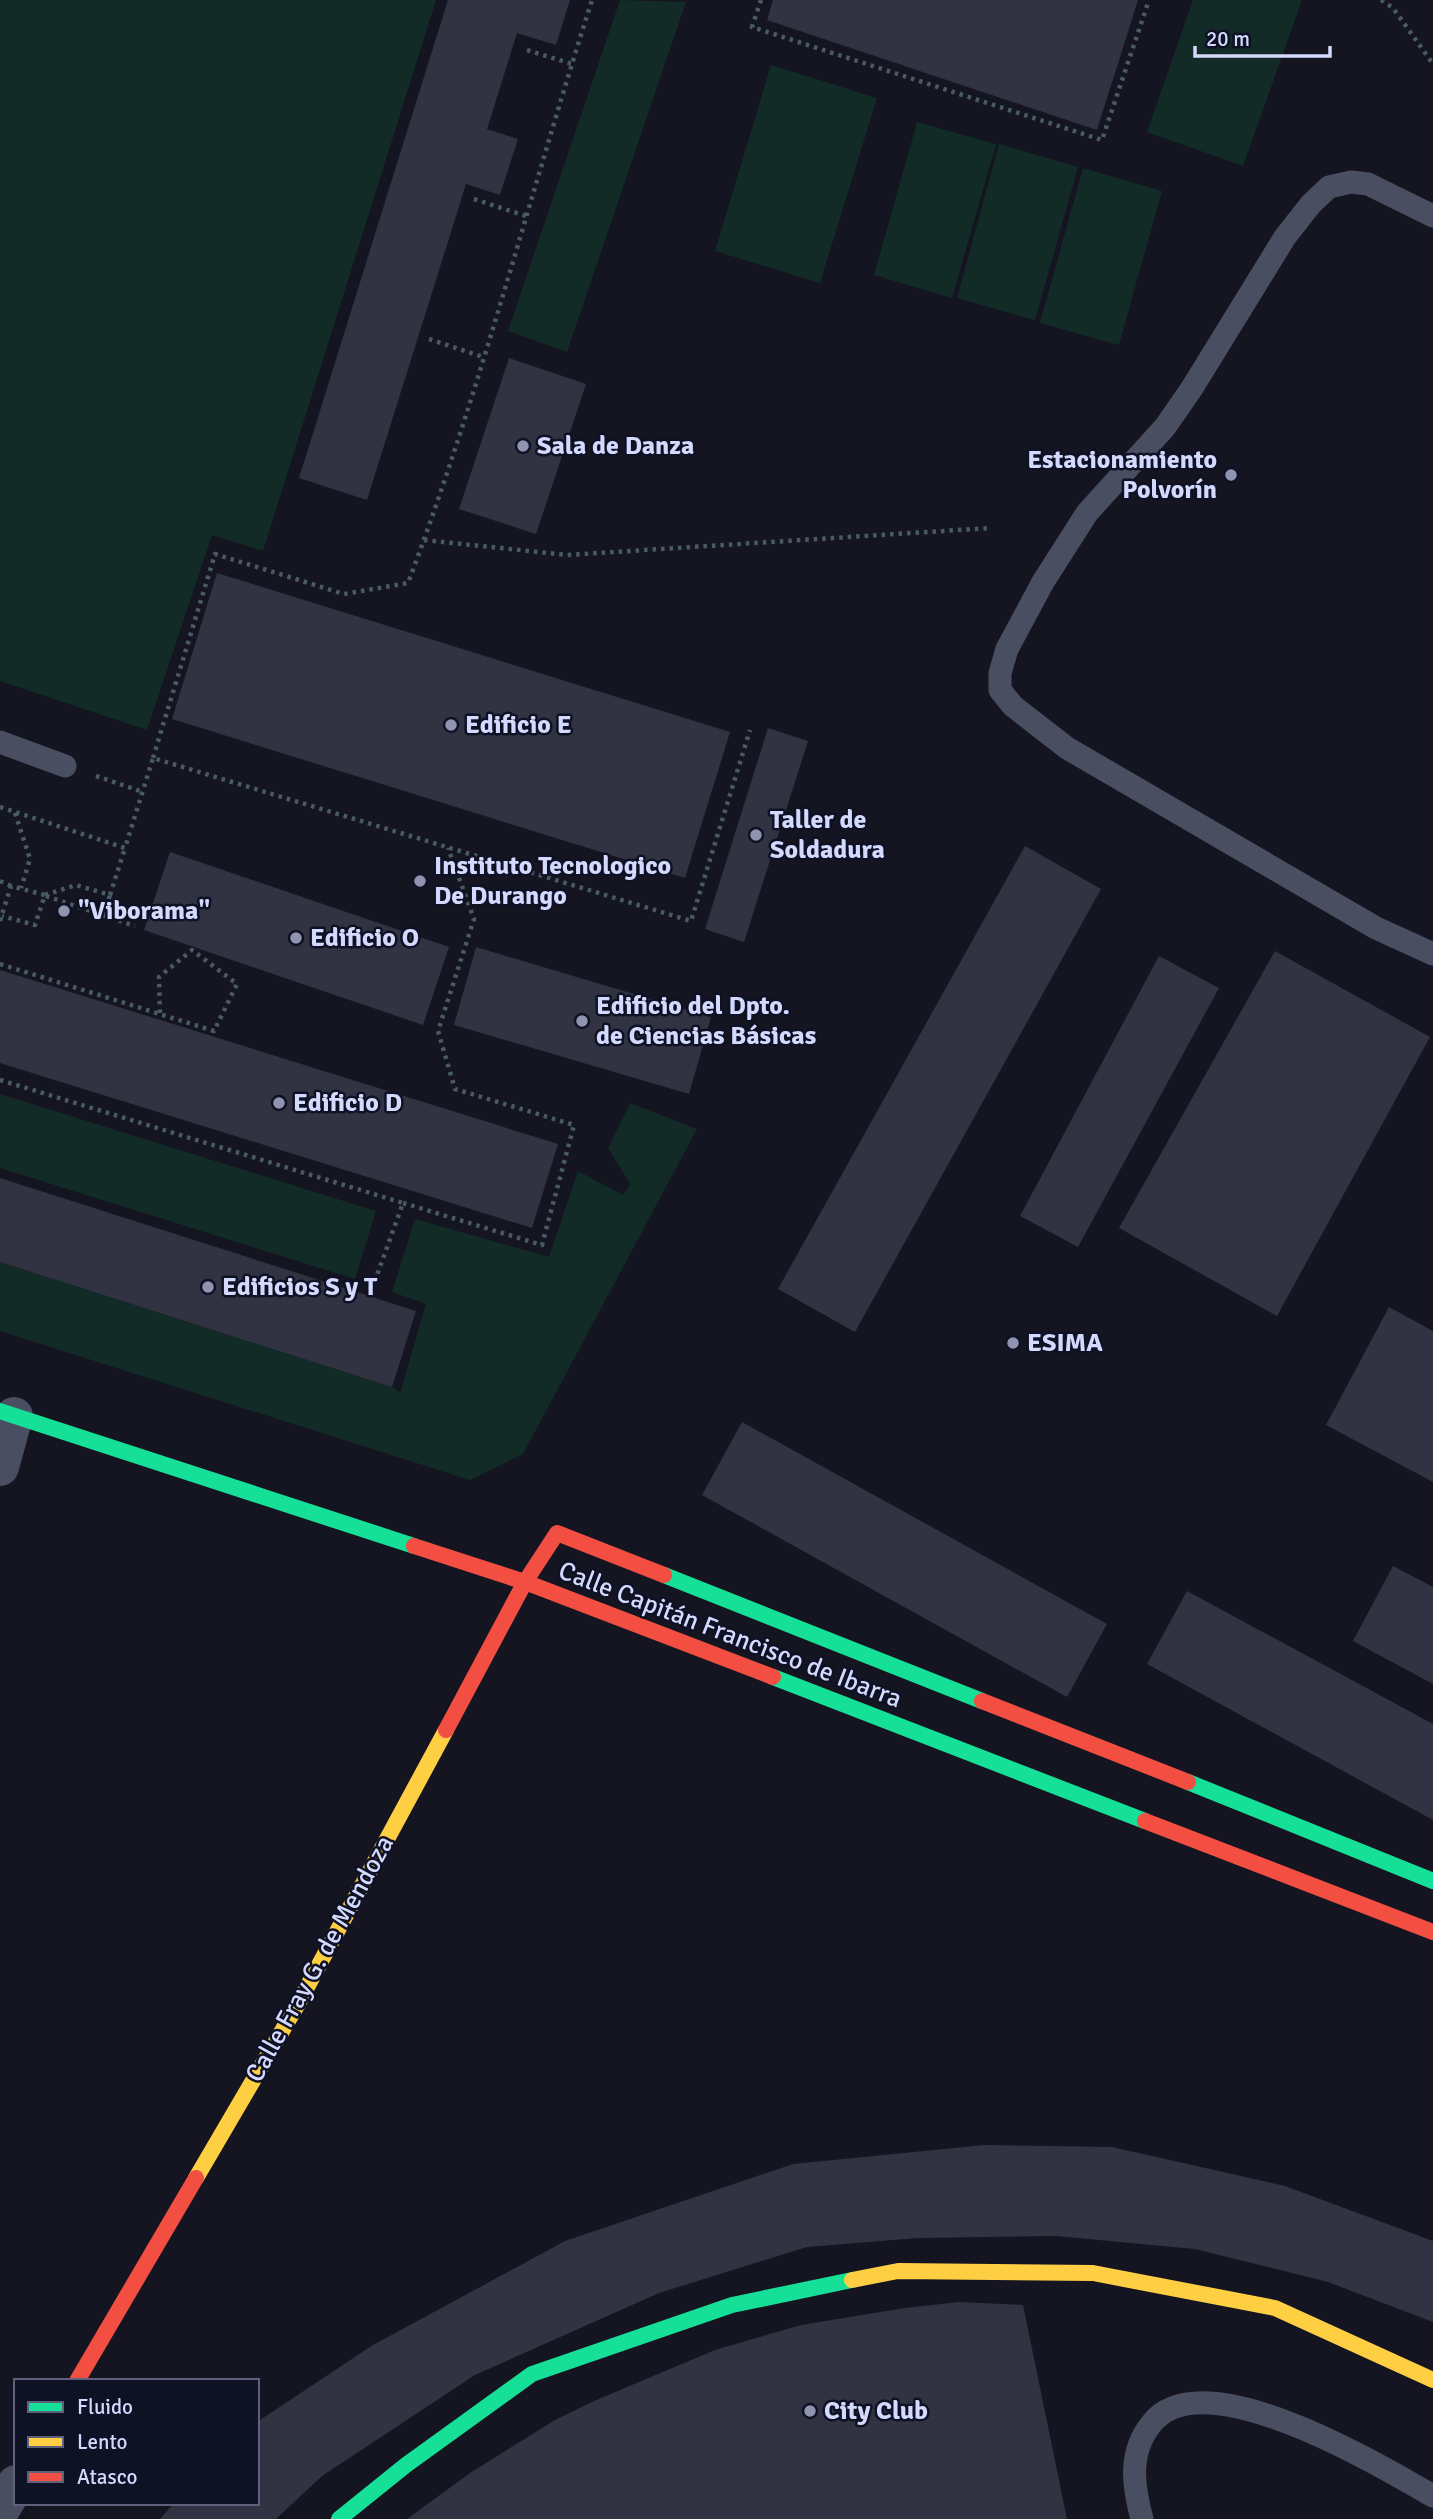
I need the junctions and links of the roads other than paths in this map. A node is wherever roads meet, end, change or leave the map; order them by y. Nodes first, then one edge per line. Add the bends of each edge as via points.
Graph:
1 (1433, 216) edge
2 (0, 742) edge
3 (65, 766) road end
4 (1433, 954) edge
5 (7, 1413) edge
6 (0, 1467) edge
7 (525, 1582) junction
8 (1433, 1881) edge
9 (1433, 1932) edge
10 (78, 2379) edge
11 (1433, 2380) edge
12 (14, 2487) edge
13 (1433, 2496) edge
14 (0, 2511) edge
15 (339, 2519) edge
16 (1142, 2519) edge

1 - 4 lane via 1368,184 1351,182 1329,187 1311,204 1285,237 1166,427 1087,513 1007,649 1000,690 1013,706 1067,748 1376,928
2 - 3 lane
5 - 6 street
5 - 7 street, Calle Capitán Francisco de Ibarra
7 - 8 street, Calle Fray G. de Mendoza via 557,1533
7 - 9 street, Calle Capitán Francisco de Ibarra
7 - 10 street, Calle Fray G. de Mendoza via 299,2002
11 - 15 street via 1275,2308 1093,2273 898,2271 733,2305 532,2374
12 - 14 street
13 - 16 lane via 1310,2430 1205,2402 1160,2413 1146,2430 1134,2463

